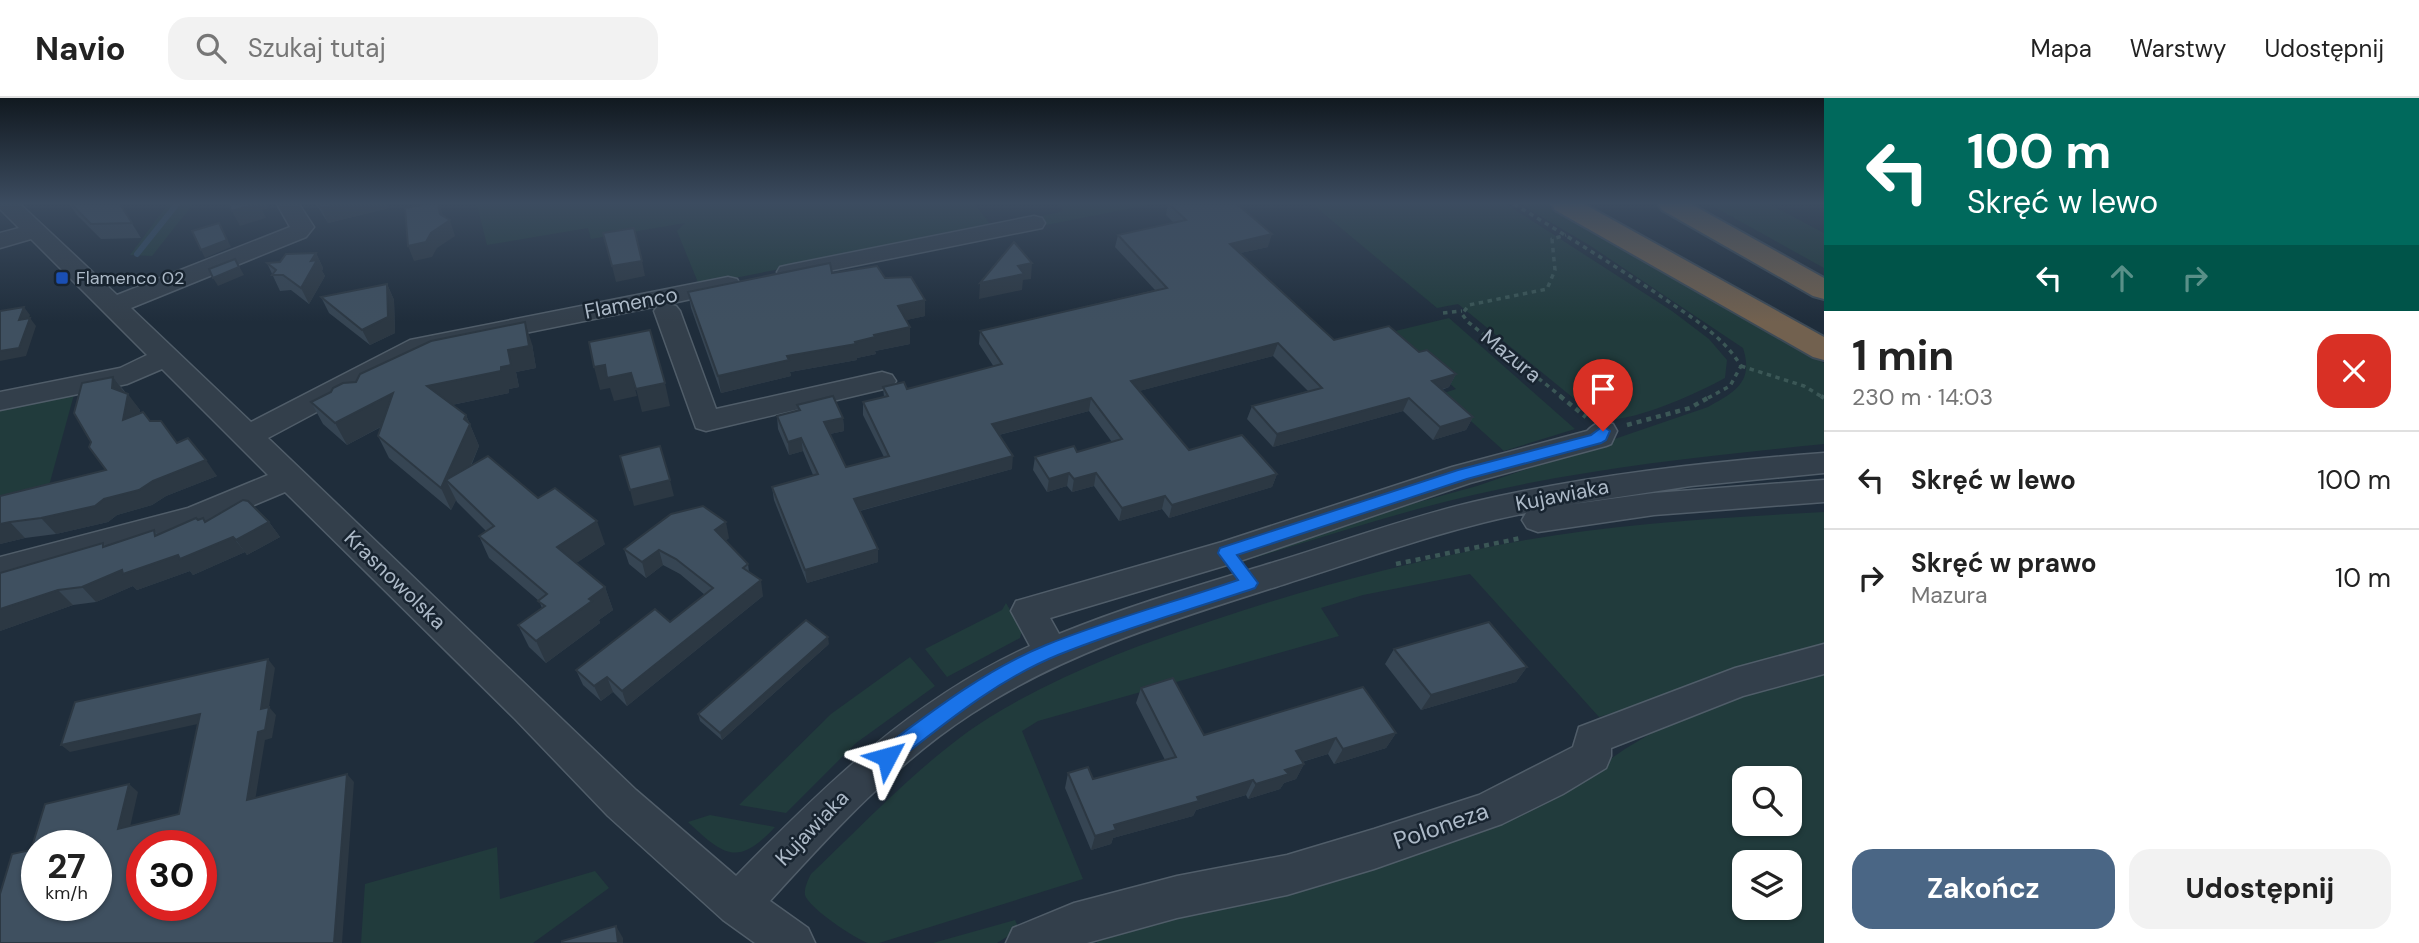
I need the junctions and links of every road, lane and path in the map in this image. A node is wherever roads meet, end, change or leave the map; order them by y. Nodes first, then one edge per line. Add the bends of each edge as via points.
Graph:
1 (49, 243) edge
2 (269, 243) edge
3 (938, 243) edge
4 (1552, 243) edge
5 (1579, 243) edge
6 (1635, 243) edge
7 (1679, 243) edge
8 (1742, 243) edge
9 (1824, 290) edge
10 (113, 306) junction
11 (667, 311) dead end
12 (1462, 311) junction
13 (1443, 313) dead end
14 (1824, 330) edge
15 (1824, 350) edge
16 (165, 357) junction
17 (1741, 366) junction
18 (882, 380) dead end
19 (1824, 398) edge
20 (0, 401) edge
21 (1603, 431) junction
22 (247, 437) junction
23 (1824, 463) edge
24 (289, 478) junction
25 (1824, 491) edge
26 (1525, 537) dead end
27 (1226, 553) junction
28 (1307, 565) junction
29 (1391, 565) dead end
30 (0, 570) edge
31 (1249, 583) junction
32 (1051, 651) junction
33 (1824, 659) edge
34 (738, 905) junction
35 (793, 943) edge
36 (1028, 943) edge

1 - 10 street, Krasnowolska
2 - 10 street
3 - 22 street, Flamenco via 424,344
4 - 12 path, Mazura via 1555,270 1546,289 1469,305
5 - 17 path via 1705,327 1730,348
6 - 15 highway
7 - 14 highway
8 - 9 highway
10 - 16 street, Krasnowolska
11 - 18 street via 706,421
12 - 13 path
12 - 21 path, Mazura via 1468,322
16 - 20 street via 127,375
16 - 22 street, Krasnowolska
17 - 19 path via 1804,386
17 - 21 path via 1730,386 1689,408
21 - 27 street via 1596,439 1463,474
22 - 24 street, Krasnowolska
23 - 28 street, Kujawiaka via 1733,470 1566,493 1462,516
24 - 30 street via 196,517
24 - 34 street, Krasnowolska via 608,790
25 - 28 street, Kujawiaka via 1565,515
26 - 29 path
27 - 31 street
27 - 32 street via 1028,611
28 - 31 street, Kujawiaka
31 - 32 street, Kujawiaka
32 - 34 street, Kujawiaka via 956,704 901,745 848,791
33 - 36 street, Poloneza via 1731,685 1592,739 1592,756 1488,811 1287,875 1177,897 1074,925
34 - 35 street, Krasnowolska

